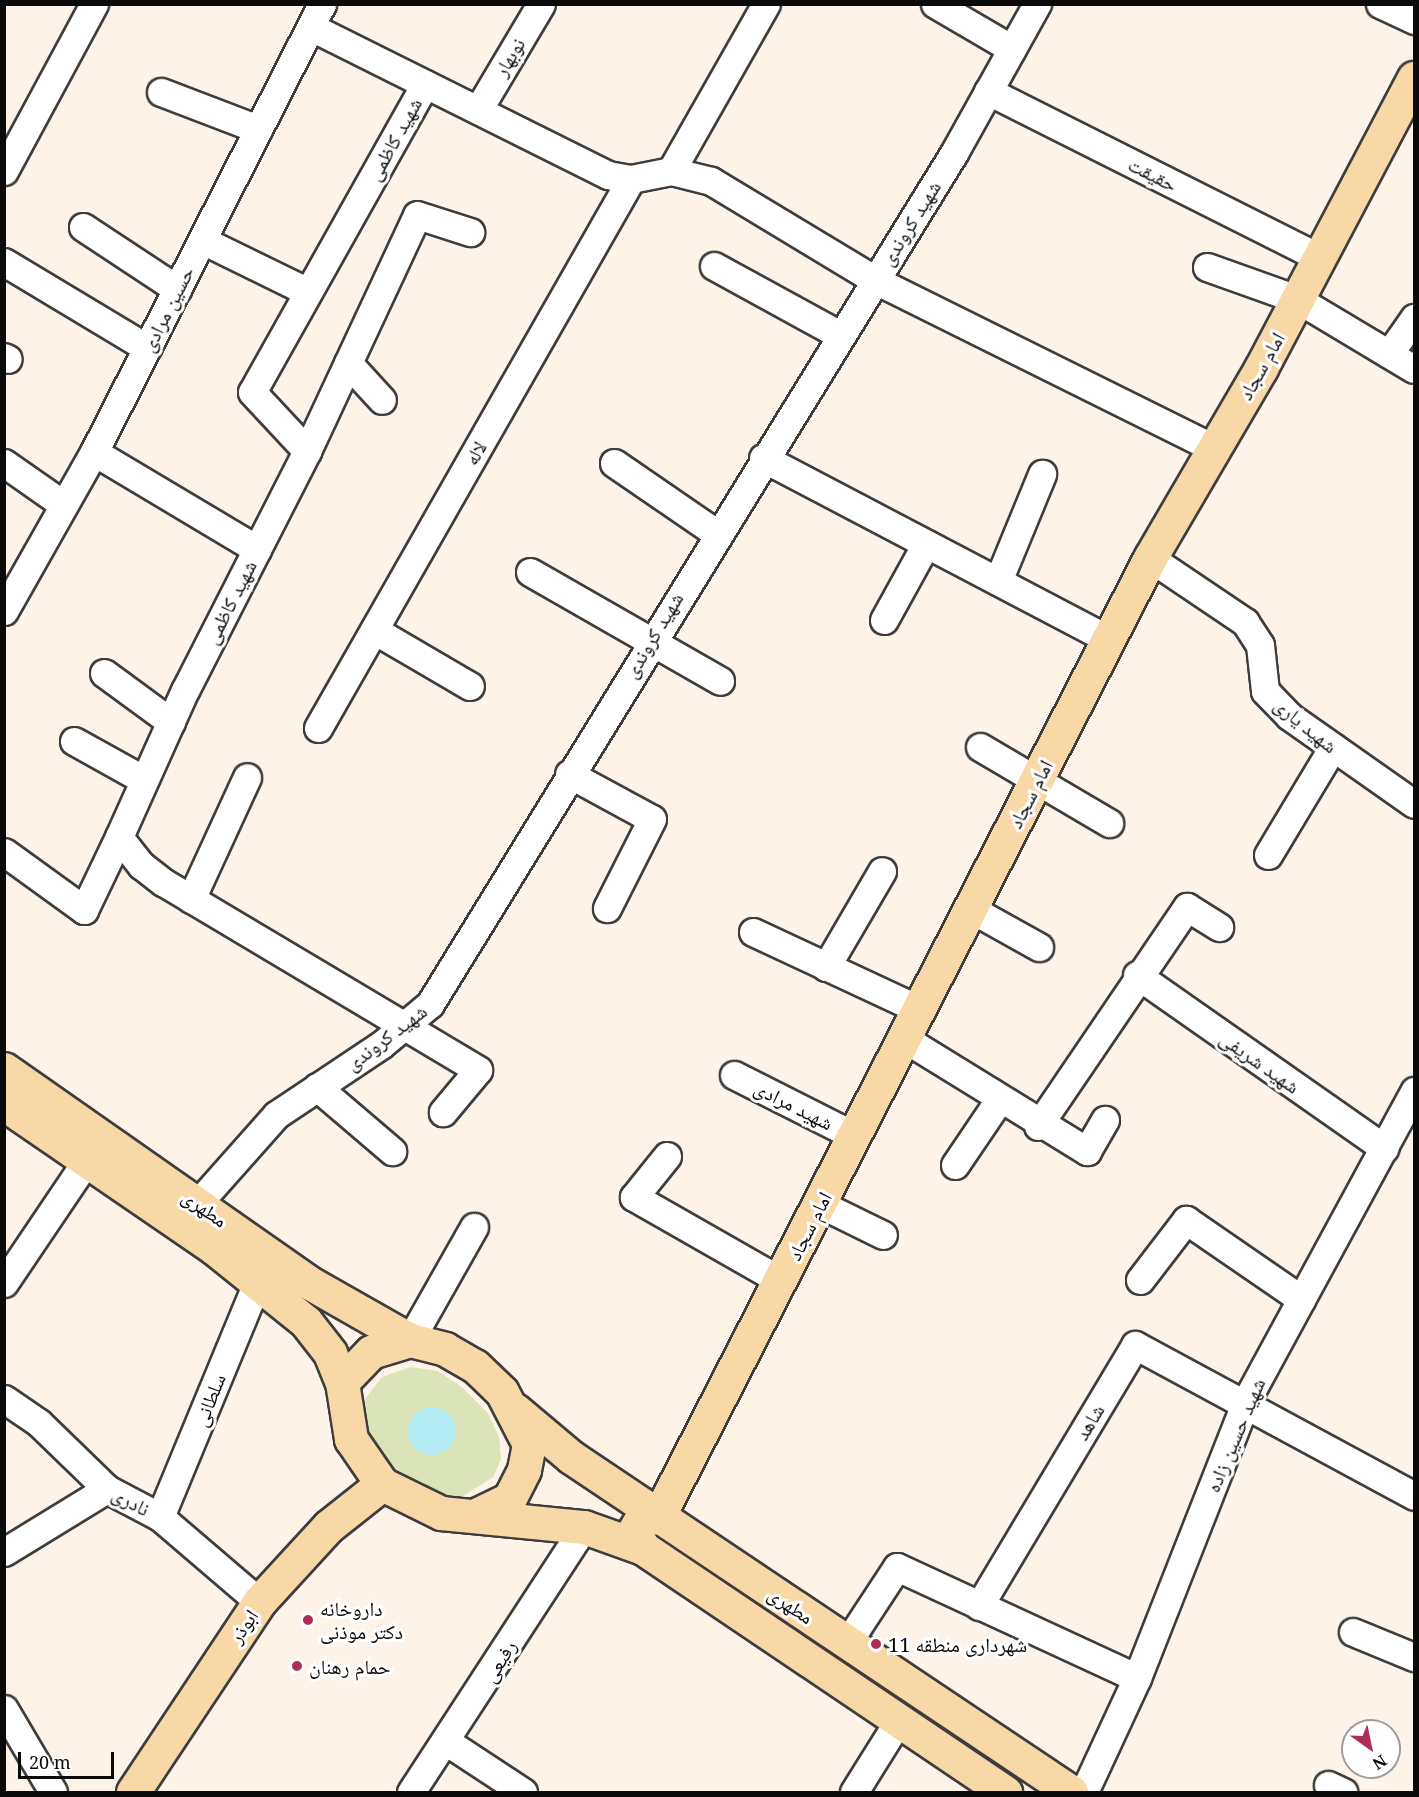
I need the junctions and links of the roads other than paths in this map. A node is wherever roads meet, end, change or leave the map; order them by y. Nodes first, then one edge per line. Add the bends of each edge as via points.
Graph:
1 (94, 4) edge
2 (541, 4) edge
3 (766, 4) edge
4 (935, 4) edge
5 (1037, 4) edge
6 (1380, 4) edge
7 (316, 16) edge
8 (1414, 20) edge
9 (1012, 49) junction
10 (1414, 78) edge
11 (424, 84) junction
12 (988, 91) junction
13 (161, 92) dead end
14 (478, 110) junction
15 (258, 129) junction
16 (4, 171) edge
17 (671, 171) junction
18 (631, 179) junction
19 (83, 227) dead end
20 (470, 232) dead end
21 (202, 240) junction
22 (1318, 257) junction
23 (4, 262) edge
24 (714, 266) dead end
25 (1207, 267) dead end
26 (874, 280) junction
27 (177, 289) junction
28 (308, 292) junction
29 (1297, 298) junction
30 (1414, 318) edge
31 (840, 335) junction
32 (147, 348) junction
33 (1389, 354) junction
34 (348, 363) junction
35 (1414, 369) edge
36 (382, 400) dead end
37 (1214, 448) junction
38 (307, 451) junction
39 (94, 452) junction
40 (763, 458) junction
41 (4, 463) edge
42 (614, 463) dead end
43 (1042, 474) dead end
44 (64, 505) junction
45 (716, 533) junction
46 (926, 544) junction
47 (257, 549) junction
48 (1150, 558) junction
49 (530, 572) dead end
50 (998, 581) junction
51 (4, 611) edge
52 (884, 620) dead end
53 (374, 630) junction
54 (1108, 639) junction
55 (649, 643) junction
56 (104, 673) dead end
57 (720, 681) dead end
58 (470, 686) dead end
59 (171, 722) junction
60 (318, 728) dead end
61 (74, 741) dead end
62 (980, 747) dead end
63 (1333, 747) junction
64 (569, 774) junction
65 (247, 777) dead end
66 (1038, 777) junction
67 (144, 780) junction
68 (1414, 804) edge
69 (1109, 823) dead end
70 (119, 837) junction
71 (4, 852) edge
72 (1268, 855) dead end
73 (882, 871) dead end
74 (191, 898) junction
75 (607, 908) dead end
76 (971, 909) junction
77 (1220, 927) dead end
78 (753, 932) dead end
79 (1039, 947) dead end
80 (826, 967) junction
81 (1137, 975) junction
82 (920, 1010) junction
83 (402, 1028) junction
84 (905, 1039) junction
85 (4, 1069) edge
86 (734, 1074) dead end
87 (317, 1087) junction
88 (1414, 1091) edge
89 (999, 1100) junction
90 (4, 1104) edge
91 (443, 1112) dead end
92 (1106, 1120) dead end
93 (1038, 1125) junction
94 (855, 1136) junction
95 (1384, 1148) junction
96 (392, 1151) dead end
97 (667, 1156) dead end
98 (87, 1160) junction
99 (955, 1165) dead end
100 (198, 1203) junction
101 (820, 1204) junction
102 (474, 1227) dead end
103 (883, 1235) dead end
104 (1140, 1280) dead end
105 (781, 1281) junction
106 (4, 1283) edge
107 (257, 1283) junction
108 (1301, 1299) junction
109 (410, 1340) junction
110 (342, 1382) junction
111 (4, 1399) edge
112 (1246, 1401) junction
113 (515, 1410) junction
114 (382, 1484) junction
115 (106, 1489) junction
116 (1414, 1496) edge
117 (478, 1514) junction
118 (160, 1517) junction
119 (658, 1517) junction
120 (584, 1527) junction
121 (644, 1548) junction
122 (4, 1552) edge
123 (259, 1602) junction
124 (979, 1606) junction
125 (1353, 1632) dead end
126 (847, 1642) junction
127 (1414, 1657) edge
128 (1137, 1678) junction
129 (4, 1709) edge
130 (898, 1720) junction
131 (447, 1742) junction
132 (53, 1792) edge
133 (133, 1792) edge
134 (411, 1792) edge
135 (523, 1792) edge
136 (854, 1792) edge
137 (1005, 1792) edge
138 (1071, 1792) edge
139 (1084, 1792) edge

1 - 16 street
2 - 14 street, نوبهار
3 - 17 street
4 - 9 street
5 - 9 street, شهید کروندی
6 - 8 street
7 - 11 street
7 - 15 street, حسین مرادی
9 - 12 street, شهید کروندی
10 - 22 main road, امام سجاد
11 - 14 street
11 - 28 street, شهید کاظمی
12 - 22 street, حقیقت
12 - 26 street, شهید کروندی
13 - 15 street
14 - 18 street via 608,175
15 - 21 street, حسین مرادی
17 - 18 street
17 - 26 street via 711,181
18 - 53 street, لاله
19 - 27 street
20 - 34 street via 417,215
21 - 27 street, حسین مرادی
21 - 28 street
22 - 29 main road, امام سجاد
23 - 32 street
24 - 31 street
25 - 29 street
26 - 31 street, شهید کروندی
26 - 37 street
27 - 32 street, حسین مرادی
28 - 38 street, شهید کاظمی via 252,392
29 - 33 street
29 - 37 main road, امام سجاد
30 - 33 street
31 - 40 street, شهید کروندی
32 - 39 street, حسین مرادی
33 - 35 street
34 - 36 street
34 - 38 street
37 - 48 main road, امام سجاد
38 - 47 street, شهید کاظمی
39 - 44 street, حسین مرادی
39 - 47 street
40 - 45 street, شهید کروندی
40 - 46 street
41 - 44 street
42 - 45 street
43 - 50 street
44 - 51 street, حسین مرادی
45 - 55 street, شهید کروندی
46 - 50 street
46 - 52 street
47 - 59 street, شهید کاظمی
48 - 54 main road, امام سجاد
48 - 63 street, شهید یاری via 1245,622 1260,645 1265,691
49 - 55 street
50 - 54 street
53 - 58 street
53 - 60 street, لاله
54 - 66 main road, امام سجاد
55 - 57 street
55 - 64 street, شهید کروندی
56 - 59 street
59 - 67 street, شهید کاظمی
61 - 67 street
62 - 66 street
63 - 68 street, شهید یاری
63 - 72 street
64 - 75 street via 652,819
64 - 83 street, شهید کروندی via 430,1004
65 - 74 street
66 - 69 street
66 - 76 main road, امام سجاد
67 - 70 street, شهید کاظمی
70 - 71 street, شهید کاظمی via 84,910
70 - 74 street via 141,865
73 - 80 street
74 - 83 street
76 - 79 street
76 - 82 main road, امام سجاد
77 - 81 street via 1187,907
78 - 80 street
80 - 82 street
81 - 93 street
81 - 95 street, شهید شریفی
82 - 84 main road, امام سجاد
83 - 87 street, شهید کروندی
83 - 91 street via 478,1070
84 - 89 street
84 - 94 main road, امام سجاد
85 - 100 main road, مطهری
86 - 94 street, شهید مرادی
87 - 96 street
87 - 100 street, شهید کروندی via 276,1116
88 - 95 street, شهید حسین زاده
89 - 93 street
89 - 99 street
90 - 98 main road, مطهری
92 - 93 street via 1087,1151
94 - 101 main road, امام سجاد
95 - 108 street, شهید حسین زاده
97 - 105 street via 634,1197
98 - 106 street
98 - 107 main road, مطهری
100 - 109 main road, مطهری via 308,1282
101 - 103 street
101 - 105 main road, امام سجاد
102 - 109 street
104 - 108 street via 1186,1220
105 - 119 main road, امام سجاد
107 - 110 main road, مطهری via 306,1322 330,1353
107 - 118 street, سلطانی
108 - 112 street, شهید حسین زاده
109 - 110 main road via 371,1352
109 - 113 main road via 445,1349 475,1366
110 - 114 main road via 351,1439
111 - 115 street, نادری via 39,1423
112 - 116 street
112 - 124 street, شاهد via 1135,1345
112 - 128 street, شهید حسین زاده
113 - 117 main road via 529,1444 524,1470 509,1499
113 - 119 main road, مطهری via 571,1457
114 - 117 main road via 441,1512
114 - 123 main road, ابوذر via 328,1526
115 - 118 street, نادری
115 - 122 street
117 - 120 main road, مطهری
118 - 123 street, نادری
119 - 121 main road via 641,1518 634,1531
119 - 126 main road, مطهری
120 - 121 main road, مطهری
120 - 131 street, رفیعی
121 - 130 main road, مطهری
123 - 133 main road, ابوذر
124 - 126 street via 897,1567
124 - 128 street
125 - 127 street
126 - 138 main road, مطهری
128 - 139 street, شهید حسین زاده
129 - 132 street
130 - 136 street
130 - 137 main road, مطهری
131 - 134 street, رفیعی
131 - 135 street

